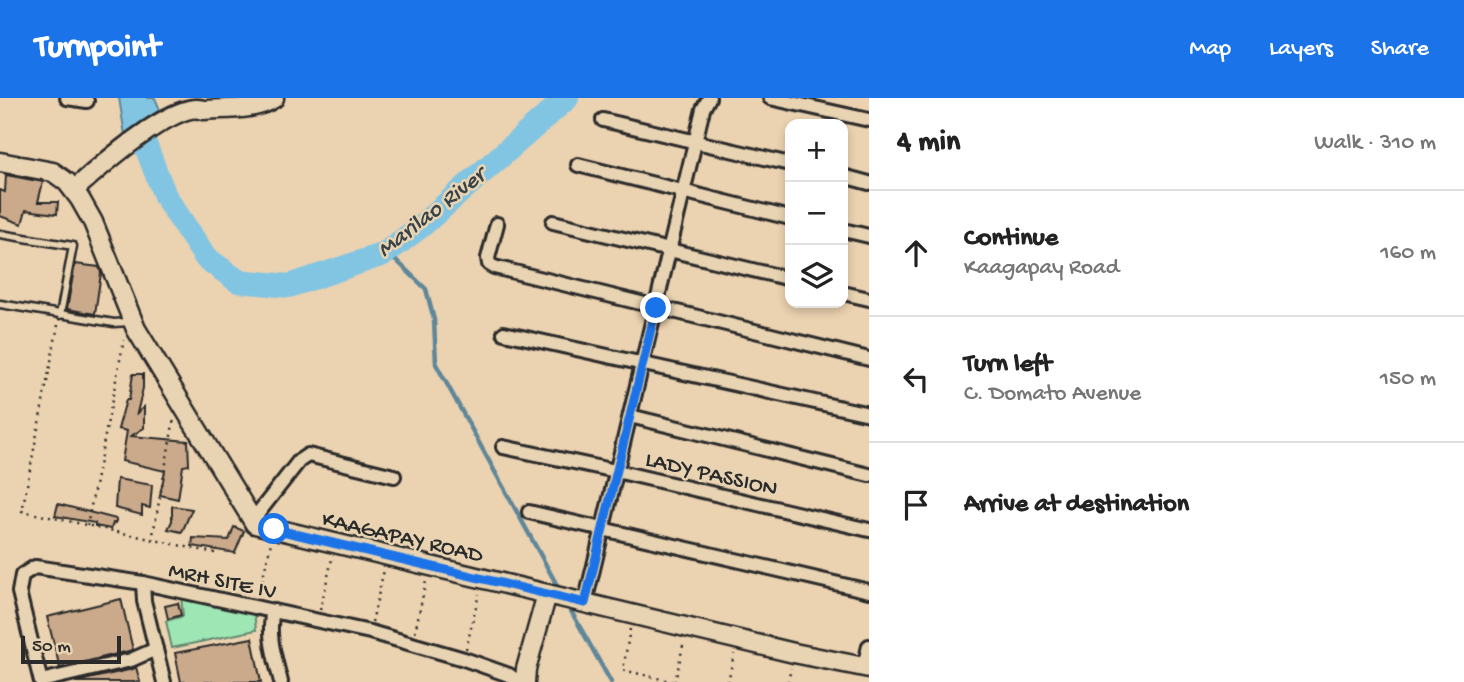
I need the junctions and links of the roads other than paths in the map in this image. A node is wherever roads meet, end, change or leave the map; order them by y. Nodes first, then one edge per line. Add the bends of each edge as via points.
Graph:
1 (67, 98) edge
2 (274, 98) edge
3 (709, 98) edge
4 (770, 98) edge
5 (87, 100) dead end
6 (827, 104) edge
7 (603, 120) dead end
8 (869, 120) edge
9 (696, 140) junction
10 (0, 162) edge
11 (785, 162) edge
12 (578, 165) dead end
13 (848, 177) edge
14 (869, 183) edge
15 (74, 190) junction
16 (684, 192) junction
17 (785, 217) edge
18 (552, 222) dead end
19 (498, 224) dead end
20 (848, 231) edge
21 (0, 234) edge
22 (869, 236) edge
23 (669, 248) junction
24 (785, 278) edge
25 (848, 294) edge
26 (869, 299) edge
27 (0, 304) edge
28 (656, 308) junction
29 (60, 315) junction
30 (134, 325) junction
31 (504, 333) dead end
32 (869, 359) edge
33 (642, 364) junction
34 (869, 414) edge
35 (630, 416) junction
36 (503, 447) dead end
37 (616, 471) junction
38 (869, 475) edge
39 (394, 476) dead end
40 (529, 512) dead end
41 (252, 521) junction
42 (601, 529) junction
43 (869, 530) edge
44 (143, 583) junction
45 (869, 591) edge
46 (547, 594) junction
47 (585, 603) junction
48 (273, 611) junction
49 (869, 646) edge
50 (156, 649) junction
51 (867, 668) edge
52 (41, 682) edge
53 (164, 682) edge
54 (281, 682) edge
55 (519, 682) edge
56 (525, 682) edge

1 - 5 street
2 - 15 street via 252,106 166,118
3 - 9 street
4 - 6 street
6 - 8 street
7 - 9 street
9 - 11 street
9 - 16 street
10 - 15 street via 52,172
12 - 16 street
13 - 14 street
15 - 30 street via 93,222
16 - 17 street
16 - 23 street
18 - 23 street
19 - 28 street via 489,264
20 - 22 street
21 - 29 lane via 73,246
23 - 24 street
23 - 28 street
25 - 26 street
27 - 29 lane
28 - 32 street
28 - 33 street
29 - 30 lane
30 - 41 street
31 - 33 street
33 - 34 street
33 - 35 street
35 - 37 street
35 - 38 street
36 - 37 street, LADY PASSION
37 - 42 street
37 - 43 street, LADY PASSION
39 - 41 street via 308,455
40 - 42 street
41 - 46 street, KAAGAPAY ROAD
42 - 45 street
42 - 47 street
44 - 48 street, MRH SITE IV
44 - 50 street
44 - 52 street, MRH SITE IV via 35,567 22,575 19,592
46 - 47 street, KAAGAPAY ROAD
46 - 56 street
47 - 51 street, KAAGAPAY ROAD
48 - 54 street via 270,638
48 - 55 street, MRH SITE IV via 412,642
49 - 51 street
50 - 52 street via 131,660
50 - 53 street

